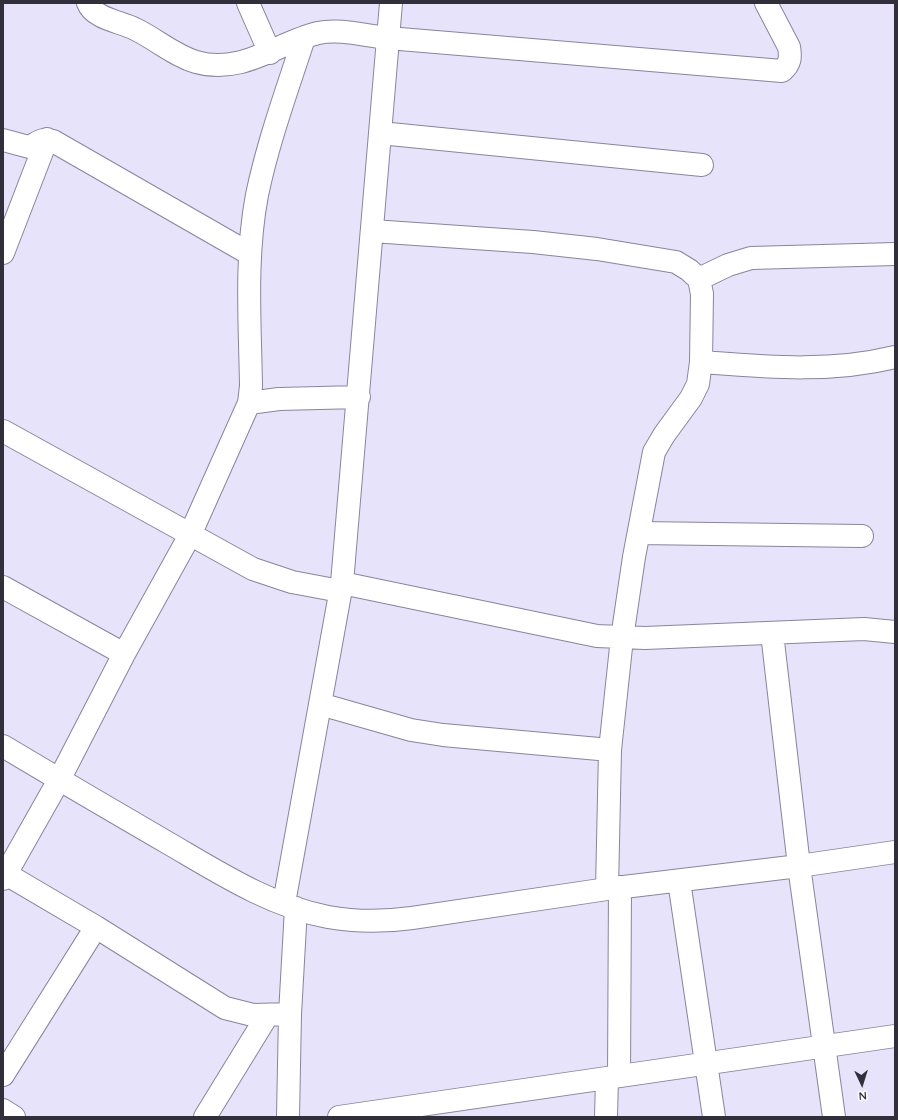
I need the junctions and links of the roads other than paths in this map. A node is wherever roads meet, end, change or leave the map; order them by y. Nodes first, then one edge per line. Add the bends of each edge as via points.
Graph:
1 (88, 3) edge
2 (248, 3) edge
3 (391, 3) edge
4 (766, 3) edge
5 (304, 38) junction
6 (388, 38) junction
7 (270, 53) junction
8 (380, 133) junction
9 (47, 139) junction
10 (3, 140) edge
11 (702, 165) dead end
12 (372, 231) junction
13 (3, 253) edge
14 (250, 254) junction
15 (895, 254) edge
16 (699, 279) junction
17 (895, 357) edge
18 (701, 362) junction
19 (359, 397) junction
20 (249, 403) junction
21 (3, 431) edge
22 (639, 533) junction
23 (190, 535) junction
24 (862, 536) dead end
25 (3, 587) edge
26 (341, 587) junction
27 (772, 632) junction
28 (895, 632) edge
29 (622, 638) junction
30 (124, 654) junction
31 (320, 704) junction
32 (3, 746) edge
33 (610, 750) junction
34 (59, 780) junction
35 (895, 852) edge
36 (799, 866) junction
37 (5, 877) edge
38 (679, 881) junction
39 (614, 888) junction
40 (290, 906) junction
41 (96, 927) junction
42 (290, 1014) junction
43 (267, 1016) junction
44 (895, 1036) edge
45 (824, 1046) junction
46 (707, 1063) junction
47 (3, 1075) edge
48 (613, 1077) junction
49 (3, 1110) edge
50 (14, 1117) edge
51 (205, 1117) edge
52 (288, 1117) edge
53 (339, 1117) edge
54 (606, 1117) edge
55 (714, 1117) edge
56 (834, 1117) edge

1 - 7 street via 99,14 135,28 167,49 196,62 221,65 247,62
2 - 7 street
3 - 6 street
4 - 6 street via 789,47 788,65 782,71
5 - 6 street via 319,33 336,32
5 - 7 street
5 - 14 street via 272,135 257,196
6 - 8 street
8 - 11 street
8 - 12 street
9 - 10 street via 29,147
9 - 13 street
9 - 14 street
12 - 16 street via 597,249 676,262
12 - 19 street
14 - 20 street
15 - 16 street via 751,258 728,265
16 - 18 street via 702,294
17 - 18 street via 829,368 777,368
18 - 22 street via 698,384 692,398 654,452
19 - 20 street
19 - 26 street
20 - 23 street
21 - 23 street
22 - 24 street
22 - 29 street
23 - 26 street via 227,556 271,576 292,582
23 - 30 street
25 - 30 street
26 - 29 street via 597,636
26 - 31 street
27 - 28 street via 876,629
27 - 29 street
27 - 36 street
29 - 33 street
30 - 34 street
31 - 33 street via 410,730
31 - 40 street
32 - 34 street
33 - 39 street
34 - 37 street
34 - 40 street via 208,866
35 - 36 street
36 - 38 street
36 - 45 street
37 - 41 street
38 - 39 street
38 - 46 street
39 - 40 street via 387,921 356,921 326,917
39 - 48 street
40 - 42 street
41 - 43 street via 211,1001 238,1013
41 - 47 street
42 - 43 street
42 - 52 street
43 - 51 street
44 - 45 street
45 - 46 street
45 - 56 street
46 - 48 street
46 - 55 street
48 - 53 street
48 - 54 street
49 - 50 street

